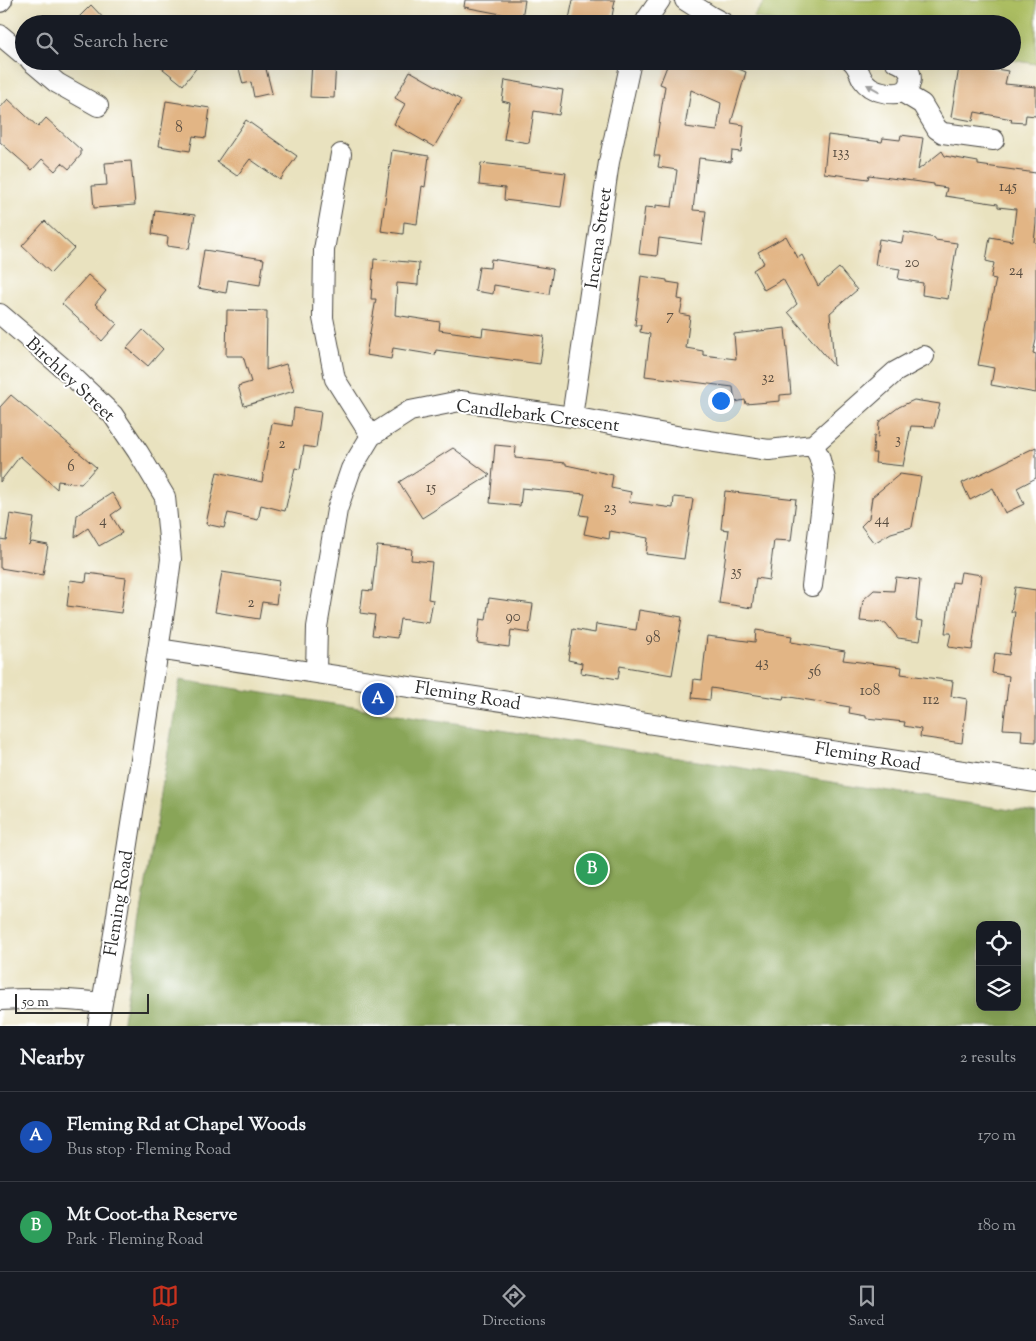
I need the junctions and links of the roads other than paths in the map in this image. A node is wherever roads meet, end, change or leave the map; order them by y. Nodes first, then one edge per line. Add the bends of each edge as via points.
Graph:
1 (660, 0) edge
2 (685, 0) edge
3 (651, 15) edge
4 (708, 15) edge
5 (0, 35) edge
6 (15, 48) edge
7 (42, 70) edge
8 (629, 70) edge
9 (859, 70) edge
10 (909, 70) edge
11 (902, 92) junction
12 (98, 106) dead end
13 (994, 140) dead end
14 (340, 154) dead end
15 (2, 321) edge
16 (924, 356) dead end
17 (572, 416) junction
18 (371, 436) junction
19 (813, 445) junction
20 (812, 586) dead end
21 (158, 649) junction
22 (316, 672) junction
23 (1036, 782) edge
24 (0, 1000) edge
25 (102, 1004) junction
26 (98, 1026) edge

1 - 3 street
2 - 4 street
5 - 6 street
7 - 12 street via 57,83
8 - 17 street, Incana Street via 609,162
11 -> 9 street via 879,92 861,78
10 - 11 street via 909,87
11 - 13 street via 922,104 936,129 943,133
14 - 18 street via 324,250 323,318 335,379
15 - 21 street, Birchley Street via 70,374 113,415 165,497 171,560
16 - 19 street via 895,372
17 - 18 street, Candlebark Crescent via 460,402 410,411
17 - 19 street, Candlebark Crescent via 769,450
18 - 22 street, Candlebark Crescent via 351,469 337,510 317,627
19 - 20 street via 825,479
21 - 22 street, Fleming Road
21 - 25 street, Fleming Road
22 - 23 street, Fleming Road
24 - 25 street via 34,998
25 - 26 street, Fleming Road

